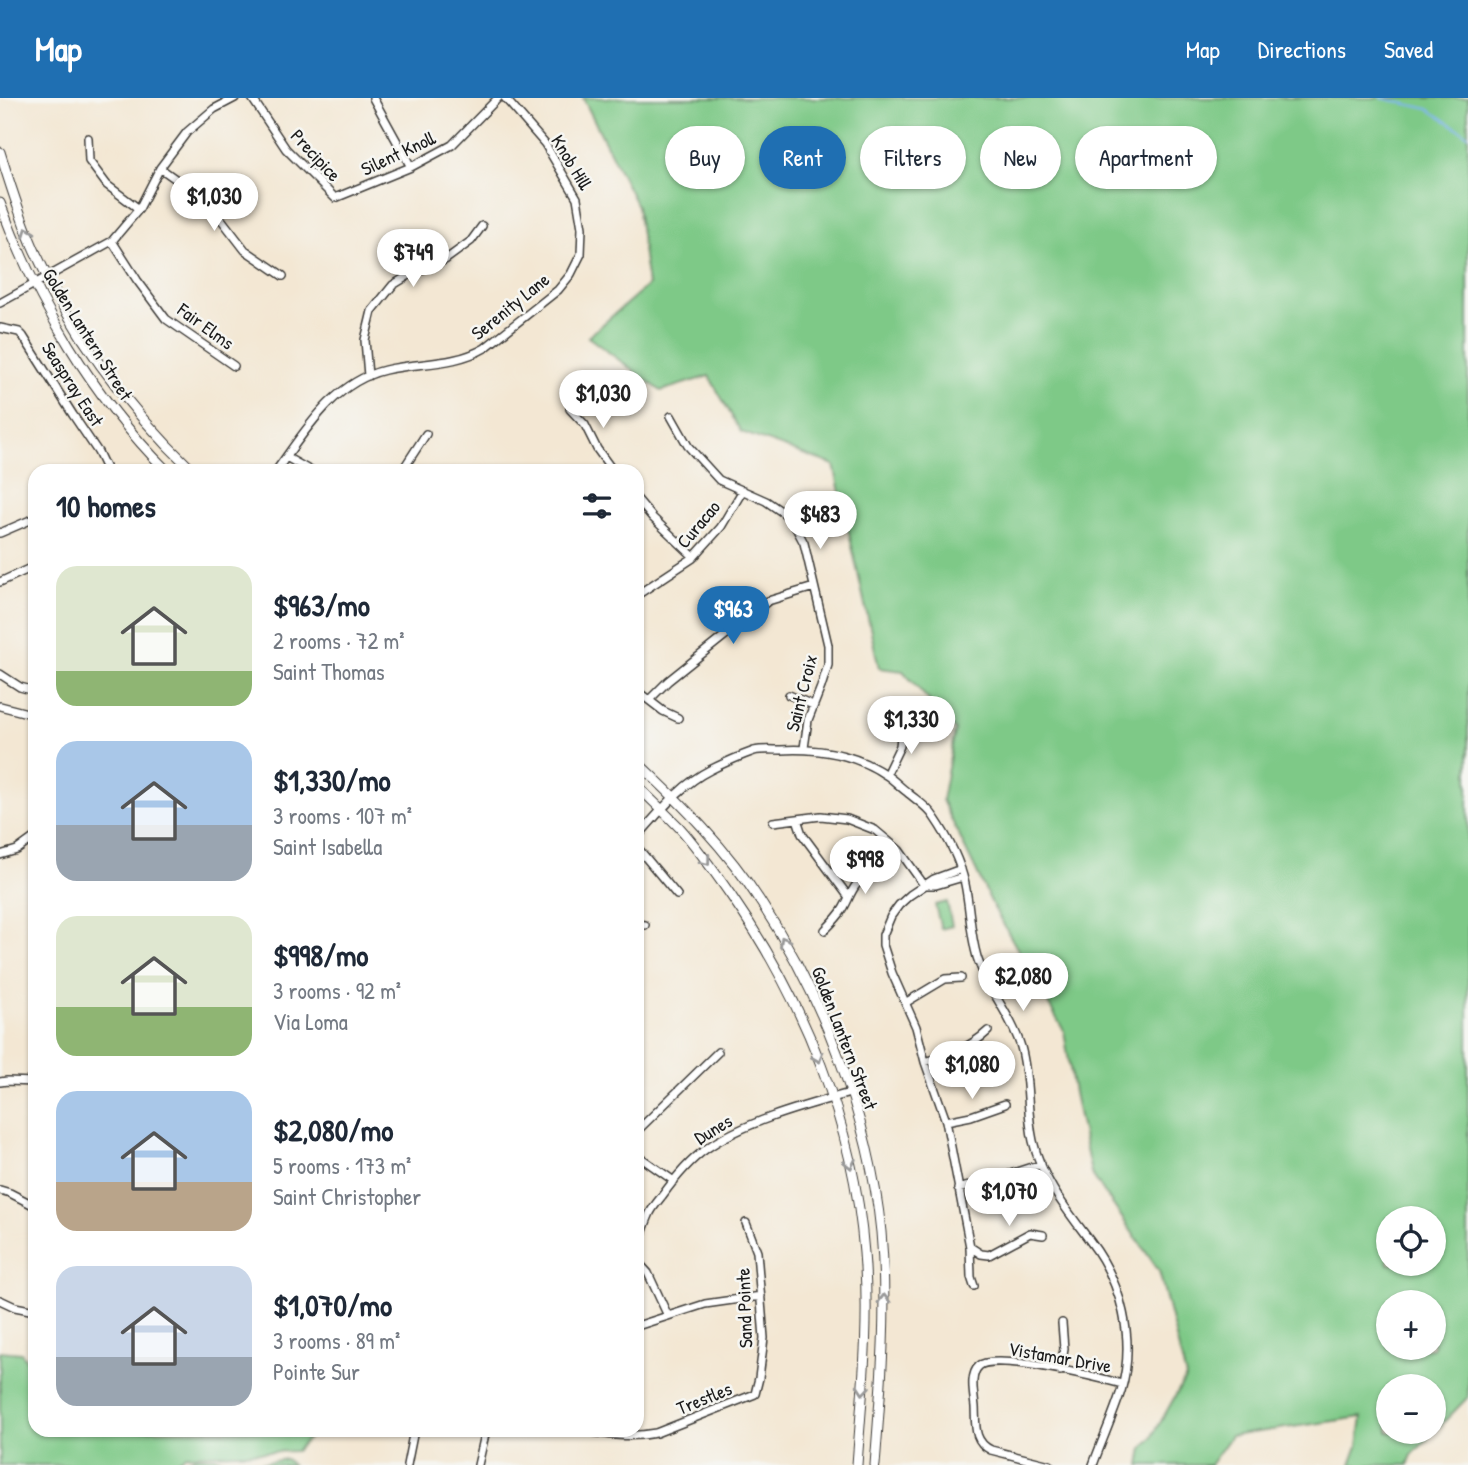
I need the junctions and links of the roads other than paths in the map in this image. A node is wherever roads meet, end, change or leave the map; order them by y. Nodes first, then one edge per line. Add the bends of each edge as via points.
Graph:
1 (235, 98) edge
2 (252, 98) edge
3 (373, 98) edge
4 (498, 98) edge
5 (505, 98) edge
6 (88, 138) dead end
7 (0, 152) edge
8 (411, 167) junction
9 (160, 168) junction
10 (335, 198) joint
11 (0, 203) edge
12 (139, 209) junction
13 (482, 226) dead end
14 (112, 241) junction
15 (581, 254) joint
16 (47, 276) junction
17 (283, 276) dead end
18 (34, 284) junction
19 (0, 303) edge
20 (0, 328) edge
21 (234, 366) dead end
22 (369, 376) junction
23 (570, 409) dead end
24 (671, 416) dead end
25 (426, 434) dead end
26 (286, 457) junction
27 (104, 464) edge
28 (161, 464) edge
29 (186, 464) edge
30 (281, 464) edge
31 (298, 464) edge
32 (407, 464) edge
33 (608, 464) edge
34 (743, 490) junction
35 (644, 507) edge
36 (28, 521) edge
37 (0, 533) edge
38 (694, 557) junction
39 (28, 569) edge
40 (0, 582) edge
41 (814, 587) junction
42 (644, 590) edge
43 (0, 674) edge
44 (28, 689) edge
45 (789, 695) dead end
46 (644, 696) edge
47 (649, 700) junction
48 (813, 705) junction
49 (1, 709) edge
50 (28, 714) edge
51 (678, 718) dead end
52 (902, 727) dead end
53 (804, 748) junction
54 (644, 769) edge
55 (886, 775) junction
56 (644, 793) edge
57 (674, 797) junction
58 (662, 810) junction
59 (797, 819) junction
60 (772, 822) dead end
61 (644, 829) edge
62 (28, 842) edge
63 (899, 850) junction
64 (0, 855) edge
65 (644, 855) edge
66 (962, 873) junction
67 (924, 885) junction
68 (677, 895) dead end
69 (848, 896) junction
70 (825, 930) dead end
71 (961, 978) dead end
72 (905, 1003) junction
73 (988, 1031) dead end
74 (718, 1052) dead end
75 (925, 1062) junction
76 (0, 1082) edge
77 (28, 1082) edge
78 (850, 1093) junction
79 (833, 1098) junction
80 (1004, 1104) dead end
81 (946, 1121) junction
82 (644, 1124) edge
83 (644, 1160) edge
84 (1041, 1164) junction
85 (674, 1181) junction
86 (958, 1189) junction
87 (0, 1190) edge
88 (28, 1202) edge
89 (746, 1223) dead end
90 (644, 1229) edge
91 (1043, 1234) dead end
92 (970, 1247) junction
93 (644, 1268) edge
94 (974, 1286) dead end
95 (761, 1296) junction
96 (0, 1300) edge
97 (28, 1310) edge
98 (668, 1316) junction
99 (1062, 1323) dead end
100 (644, 1324) edge
101 (1060, 1371) junction
102 (1122, 1384) junction
103 (755, 1394) joint
104 (644, 1435) edge
105 (413, 1437) edge
106 (484, 1437) edge
107 (407, 1465) edge
108 (478, 1465) edge
109 (856, 1465) edge
110 (875, 1465) edge
111 (1050, 1465) edge
112 (1093, 1465) edge

1 - 9 street via 187,132
2 - 10 street, Precipice via 286,149
3 - 8 street
4 - 8 street, Silent Knoll via 452,145
5 - 15 street, Knob Hill via 545,144 577,198
6 - 12 street via 89,162 107,185
16 -> 7 main road, Golden Lantern Street
8 - 10 street, Silent Knoll
9 - 12 street
9 - 17 street via 208,201 245,250
11 - 18 main road, Golden Lantern Street
12 - 14 street
13 - 22 street via 471,241 445,260 393,285 372,311 365,340
14 - 16 street
14 - 21 street, Fair Elms via 166,318
15 - 22 street, Serenity Lane via 558,290 479,352
16 - 18 street
16 - 29 main road, Golden Lantern Street via 100,365
18 - 19 street
18 - 28 main road, Golden Lantern Street via 92,378
20 - 27 street, Seaspray East via 23,336
22 - 26 street, Serenity Lane via 321,410
23 - 33 street
24 - 34 street, Saint Croix via 688,446 719,480
25 - 32 street
26 - 30 street, Serenity Lane
26 - 31 street
34 - 38 street, Curacao via 721,527
34 - 41 street, Saint Croix via 785,514 795,526 804,543
35 - 38 street
36 - 37 street
38 - 42 street, Curacao
39 - 40 street
41 - 47 street via 768,601
41 - 48 street, Saint Croix via 828,645 828,665
43 - 44 street
45 - 48 street
46 - 47 street
47 - 51 street
48 - 53 street, Saint Croix
49 - 50 street
52 - 55 street via 900,746
53 - 55 street via 855,759
53 - 57 street via 756,751 709,770
54 - 57 main road, Golden Lantern Street
55 - 66 street via 933,814
56 - 58 main road, Golden Lantern Street
57 - 58 street
78 -> 57 main road, Golden Lantern Street via 820,1011 776,926 727,856
58 - 61 street
58 -> 79 main road, Golden Lantern Street via 703,857 764,945 795,1005
59 - 60 street
59 - 63 street via 847,819 875,830
59 - 69 street via 802,834
62 - 64 street
63 - 67 street
63 - 69 street via 866,874
65 - 68 street
66 - 67 street via 936,885
66 - 84 street via 977,956 1021,1047 1033,1140
67 - 72 street via 899,905 883,935 886,956
69 - 70 street
71 - 72 street via 944,979
72 - 75 street
73 - 75 street via 977,1042
74 - 82 street
75 - 81 street
76 - 77 street
78 - 79 street, Dunes
110 -> 78 main road, Golden Lantern Street via 885,1322 883,1261 873,1182
79 - 85 street, Dunes via 727,1136 705,1150
79 -> 109 main road, Golden Lantern Street via 851,1163 865,1264 866,1349
80 - 81 street
81 - 86 street
83 - 85 street
84 - 86 street
84 - 102 street via 1054,1191 1100,1254 1120,1297 1126,1332
85 - 90 street, Dunes
86 - 92 street
87 - 88 street
89 - 95 street, Sand Pointe via 757,1252
91 - 92 street via 1030,1233 989,1255
92 - 94 street
93 - 98 street
95 - 98 street via 705,1304
95 - 103 street, Sand Pointe via 764,1338
96 - 97 street
98 - 100 street
99 - 101 street
101 - 102 street, Vistamar Drive
101 - 111 street, Vistamar Drive via 983,1362 973,1378 979,1441 991,1450
102 - 112 street
103 - 104 street, Trestles
105 - 107 street
106 - 108 street

